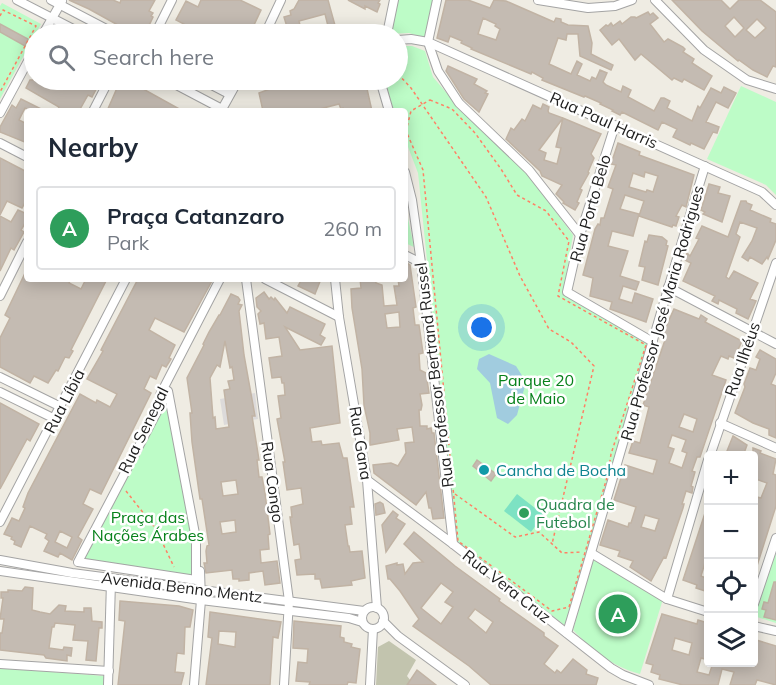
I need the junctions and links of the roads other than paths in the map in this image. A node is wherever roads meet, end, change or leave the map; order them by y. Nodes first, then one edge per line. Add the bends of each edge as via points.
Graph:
1 (16, 0) edge
2 (51, 0) edge
3 (172, 0) edge
4 (281, 0) edge
5 (394, 0) edge
6 (437, 0) edge
7 (538, 0) edge
8 (632, 0) edge
9 (655, 0) edge
10 (61, 2) edge
11 (51, 19) junction
12 (48, 24) edge
13 (61, 24) edge
14 (99, 24) edge
15 (160, 24) edge
16 (270, 24) edge
17 (389, 24) edge
18 (408, 39) edge
19 (428, 42) junction
20 (24, 69) edge
21 (776, 89) edge
22 (104, 90) edge
23 (183, 90) edge
24 (221, 90) edge
25 (232, 90) edge
26 (383, 90) edge
27 (229, 94) junction
28 (209, 107) edge
29 (95, 108) edge
30 (223, 108) edge
31 (388, 108) edge
32 (0, 113) edge
33 (615, 125) junction
34 (0, 143) edge
35 (24, 155) edge
36 (705, 166) junction
37 (408, 184) edge
38 (776, 205) edge
39 (580, 235) junction
40 (24, 248) edge
41 (408, 256) edge
42 (421, 263) junction
43 (776, 263) edge
44 (124, 282) edge
45 (218, 282) edge
46 (246, 282) edge
47 (271, 282) edge
48 (335, 282) edge
49 (668, 287) junction
50 (0, 296) edge
51 (339, 317) junction
52 (752, 331) junction
53 (653, 342) junction
54 (776, 344) edge
55 (170, 375) junction
56 (0, 377) edge
57 (0, 392) edge
58 (61, 407) junction
59 (55, 419) junction
60 (720, 423) junction
61 (776, 448) edge
62 (711, 451) edge
63 (704, 475) edge
64 (367, 480) junction
65 (0, 522) edge
66 (776, 538) edge
67 (453, 544) junction
68 (587, 552) junction
69 (0, 560) edge
70 (0, 571) edge
71 (72, 577) junction
72 (178, 577) joint
73 (111, 582) junction
74 (201, 589) junction
75 (758, 590) edge
76 (667, 599) junction
77 (201, 600) junction
78 (289, 606) junction
79 (377, 608) junction
80 (364, 611) junction
81 (704, 611) edge
82 (384, 621) junction
83 (362, 622) junction
84 (758, 627) edge
85 (375, 629) junction
86 (776, 631) edge
87 (567, 633) junction
88 (398, 636) junction
89 (0, 664) edge
90 (109, 671) junction
91 (454, 680) edge
92 (108, 685) edge
93 (194, 685) edge
94 (284, 685) edge
95 (370, 685) edge
96 (465, 685) edge
97 (650, 685) edge

1 - 11 street
2 - 10 street
3 - 15 street
4 - 16 street
5 - 17 street
6 - 19 street
7 - 8 street via 588,8
9 - 21 street via 704,50 747,80
10 - 11 street
10 - 14 street
11 - 12 street
11 - 13 street
18 - 19 street
19 - 33 street, Rua Paul Harris
19 - 39 street via 438,71 459,103 529,170
20 - 32 street
22 - 29 street
23 - 28 street
24 - 27 street
25 - 27 street
26 - 31 street
27 - 30 street
33 - 36 street, Rua Paul Harris
33 - 39 street, Rua Porto Belo
34 - 35 street
36 - 38 street, Rua Paul Harris via 762,192
36 - 49 street, Rua Professor José Maria Rodrigues
37 - 42 street, Rua Professor Bertrand Russel
39 - 53 street, Rua Porto Belo via 567,292
40 - 50 street
41 - 42 street
42 - 67 street, Rua Professor Bertrand Russel
43 - 52 street, Rua Ilhéus
44 - 58 street, Rua Líbia
45 - 55 street, Rua Senegal
46 - 78 street, Rua Congo
47 - 51 street
48 - 51 street, Rua Gana
49 - 52 street
49 - 53 street, Rua Professor José Maria Rodrigues
51 - 64 street, Rua Gana
52 - 54 street
52 - 60 street, Rua Ilhéus
53 - 68 street, Rua Professor José Maria Rodrigues
55 - 71 street, Rua Senegal
55 - 74 street via 199,538
56 - 58 street
57 - 59 street
58 - 59 street, Rua Líbia
59 - 65 street, Rua Líbia
60 - 61 street
60 - 62 street, Rua Ilhéus
63 - 76 street, Rua Ilhéus
64 - 67 street, Rua Vera Cruz
64 - 79 street, Rua Gana
66 - 75 street
67 - 87 street, Rua Vera Cruz
68 - 76 street
68 - 87 street, Rua Professor José Maria Rodrigues
69 - 71 street, Avenida Benno Mentz
70 - 71 street, Avenida Benno Mentz
71 - 73 street, Avenida Benno Mentz
72 - 72 street via 196,580 196,539 168,391 78,562
73 - 74 street, Avenida Benno Mentz
73 - 77 street, Avenida Benno Mentz
73 - 90 street
74 - 77 street
74 - 78 street, Avenida Benno Mentz
76 - 81 street
77 - 78 street, Avenida Benno Mentz
77 - 93 street
78 - 80 street, Avenida Benno Mentz
78 - 83 street, Avenida Benno Mentz
78 - 94 street, Rua Congo
79 - 80 street
79 - 82 street
80 - 83 street
82 - 85 street
82 - 88 street
83 - 85 street
84 - 86 street
85 - 88 street
85 - 95 street
87 - 97 street, Rua Vera Cruz via 611,668
88 - 91 street
89 - 90 street
90 - 92 street
91 - 96 street

